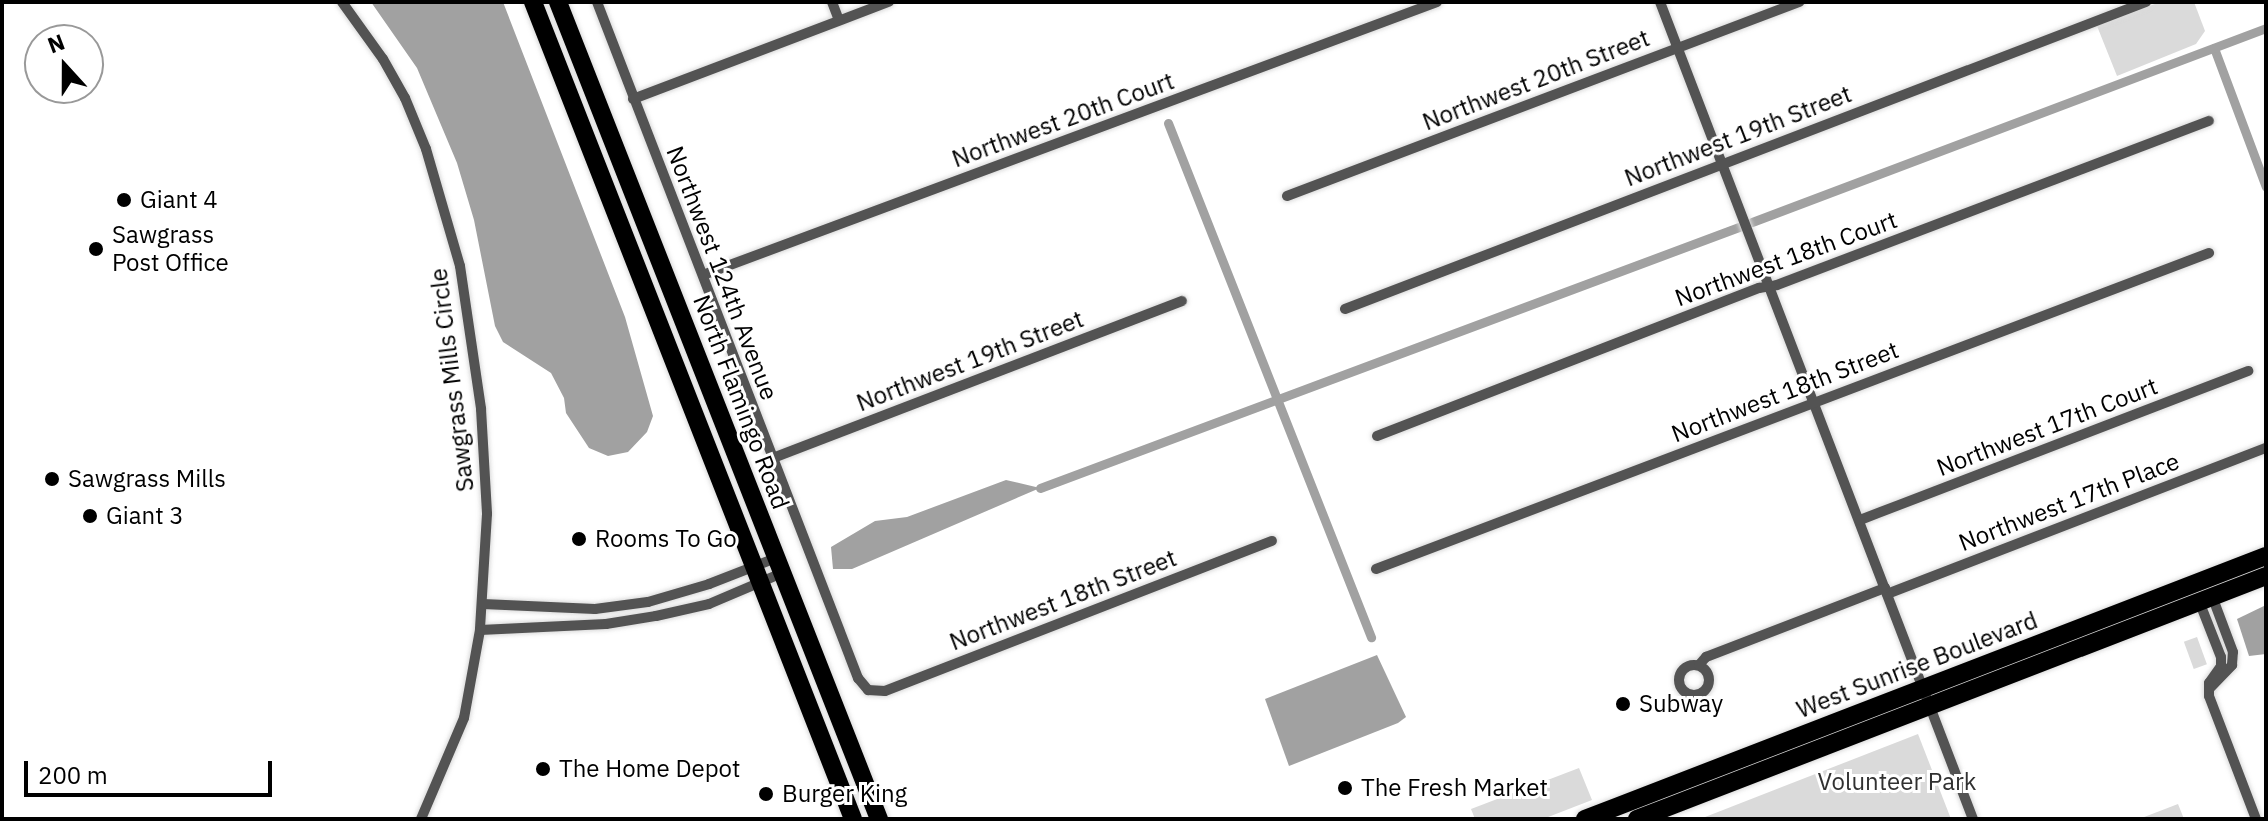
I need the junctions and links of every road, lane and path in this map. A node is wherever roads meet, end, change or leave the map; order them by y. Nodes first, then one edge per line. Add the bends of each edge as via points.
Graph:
1 (342, 2) edge
2 (533, 2) edge
3 (558, 2) edge
4 (597, 2) edge
5 (832, 2) edge
6 (889, 2) edge
7 (1437, 2) edge
8 (1660, 2) edge
9 (1799, 2) edge
10 (2146, 2) edge
11 (839, 20) junction
12 (1678, 47) junction
13 (633, 99) junction
14 (2209, 121) dead end
15 (1722, 165) junction
16 (1287, 196) dead end
17 (2209, 253) dead end
18 (703, 275) junction
19 (1769, 286) junction
20 (1182, 301) dead end
21 (1345, 309) dead end
22 (2248, 371) dead end
23 (1814, 402) junction
24 (1377, 436) dead end
25 (2266, 448) edge
26 (773, 458) junction
27 (1860, 520) junction
28 (1272, 541) dead end
29 (2266, 556) edge
30 (779, 565) junction
31 (1376, 569) dead end
32 (757, 575) junction
33 (2266, 576) edge
34 (1886, 591) junction
35 (2206, 599) junction
36 (483, 604) junction
37 (480, 630) junction
38 (2227, 635) junction
39 (2214, 640) junction
40 (1699, 665) dead end
41 (1923, 688) junction
42 (2209, 689) junction
43 (868, 690) joint
44 (1930, 707) junction
45 (421, 819) edge
46 (853, 819) edge
47 (879, 819) edge
48 (1585, 819) edge
49 (1637, 819) edge
50 (1973, 819) edge
51 (2256, 819) edge

1 - 36 street, Sawgrass Mills Circle via 383,59 411,111 460,266 487,489
2 - 32 highway, North Flamingo Road
3 - 30 highway, North Flamingo Road
4 - 13 street, Northwest 124th Avenue
5 - 11 street
6 - 11 street
7 - 18 street, Northwest 20th Court
8 - 12 street
9 - 12 street, Northwest 20th Street
10 - 15 street, Northwest 19th Street
11 - 13 street
12 - 15 street
12 - 16 street, Northwest 20th Street
13 - 18 street, Northwest 124th Avenue
14 - 19 street, Northwest 18th Court
15 - 19 street
15 - 21 street, Northwest 19th Street
17 - 23 street, Northwest 18th Street
18 - 26 street, Northwest 124th Avenue
19 - 23 street
19 - 24 street, Northwest 18th Court
20 - 26 street, Northwest 19th Street
22 - 27 street, Northwest 17th Court
23 - 27 street
23 - 31 street, Northwest 18th Street
25 - 34 street, Northwest 17th Place
26 - 43 street, Northwest 124th Avenue via 858,678
27 - 34 street
28 - 43 street, Northwest 18th Street via 885,691
29 - 41 highway, West Sunrise Boulevard
30 - 32 street
30 - 32 street
30 - 47 highway, North Flamingo Road
32 - 36 street via 648,602 595,609
32 - 37 street via 709,604 656,616 606,624
32 - 46 highway, North Flamingo Road
33 - 35 highway, West Sunrise Boulevard
34 - 40 street, Northwest 17th Place via 1706,657
34 - 41 street
35 - 38 street
35 - 39 street
35 - 44 highway, West Sunrise Boulevard
36 - 37 street, Sawgrass Mills Circle
37 - 45 street, Sawgrass Mills Circle via 464,718
38 - 39 street
38 - 42 street via 2232,665
39 - 42 street via 2221,666
41 - 44 street
41 - 48 highway, West Sunrise Boulevard
42 - 51 street
44 - 49 highway, West Sunrise Boulevard
44 - 50 street

